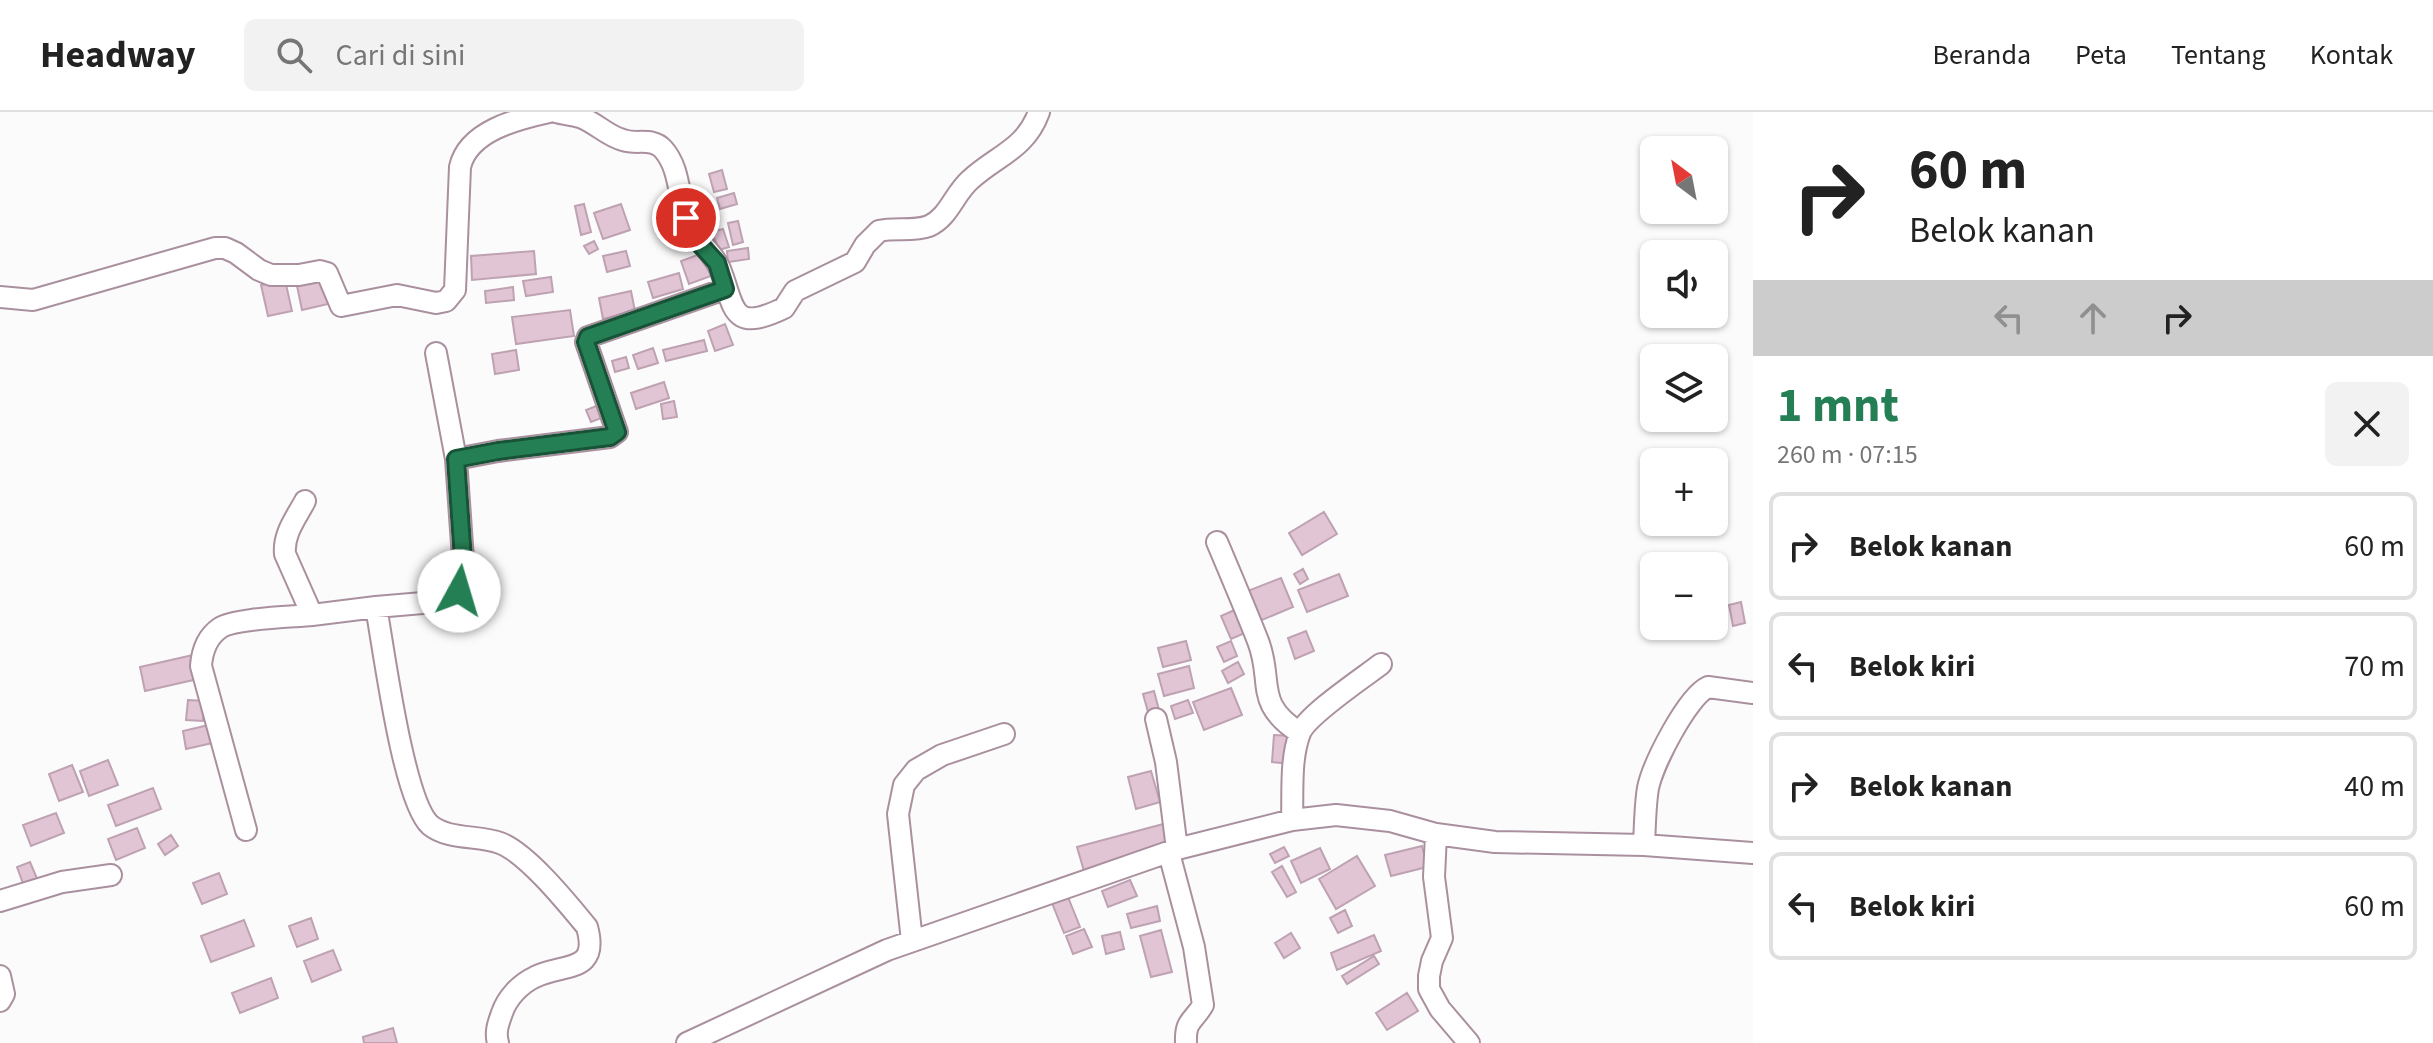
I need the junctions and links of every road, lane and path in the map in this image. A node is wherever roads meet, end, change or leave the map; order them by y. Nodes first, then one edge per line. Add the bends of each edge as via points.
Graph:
1 (549, 112) edge
2 (556, 112) edge
3 (1039, 112) edge
4 (725, 289) junction
5 (0, 297) edge
6 (436, 353) dead end
7 (456, 459) junction
8 (305, 501) dead end
9 (1217, 542) dead end
10 (376, 607) junction
11 (312, 615) junction
12 (1381, 664) dead end
13 (1753, 693) edge
14 (1156, 719) dead end
15 (1300, 733) junction
16 (1004, 734) dead end
17 (1292, 820) junction
18 (246, 830) dead end
19 (1436, 834) junction
20 (1644, 845) junction
21 (1173, 851) junction
22 (1753, 853) edge
23 (111, 875) dead end
24 (0, 901) edge
25 (912, 941) junction
26 (0, 976) edge
27 (0, 1001) edge
28 (498, 1043) edge
29 (687, 1043) edge
30 (1186, 1043) edge
31 (1469, 1043) edge

1 - 5 street via 516,119 462,155 455,290 446,301 397,295 343,306 327,273 271,275 225,248 187,254 33,300
2 - 4 street via 581,117 620,140 661,146 676,173 692,232 717,263
3 - 4 street via 1027,138 969,180 937,222 879,231 855,262 795,291 784,308 743,317 732,308
4 - 7 street via 588,337 617,429 613,435
6 - 7 street
7 - 10 street via 463,559 459,591 446,601
8 - 11 street via 284,546
9 - 15 street via 1260,645 1265,691 1283,722
10 - 11 street
10 - 28 street via 418,808 431,825 448,833 514,849 587,927 591,940 579,964 534,977 514,991 495,1034
11 - 18 street via 232,623 219,628 202,651 201,666
12 - 15 street via 1310,719
13 - 20 street via 1708,687 1693,700 1648,786
14 - 21 street via 1166,762
15 - 17 street
16 - 25 street via 942,755 916,770 904,785 898,814
17 - 19 street via 1336,815 1390,821
17 - 21 street
19 - 20 street via 1495,842
19 - 31 street via 1434,877 1442,938 1432,961 1429,989
20 - 22 street
21 - 25 street
21 - 30 street via 1203,1005 1189,1021
23 - 24 street via 62,882
25 - 29 street
26 - 27 street

